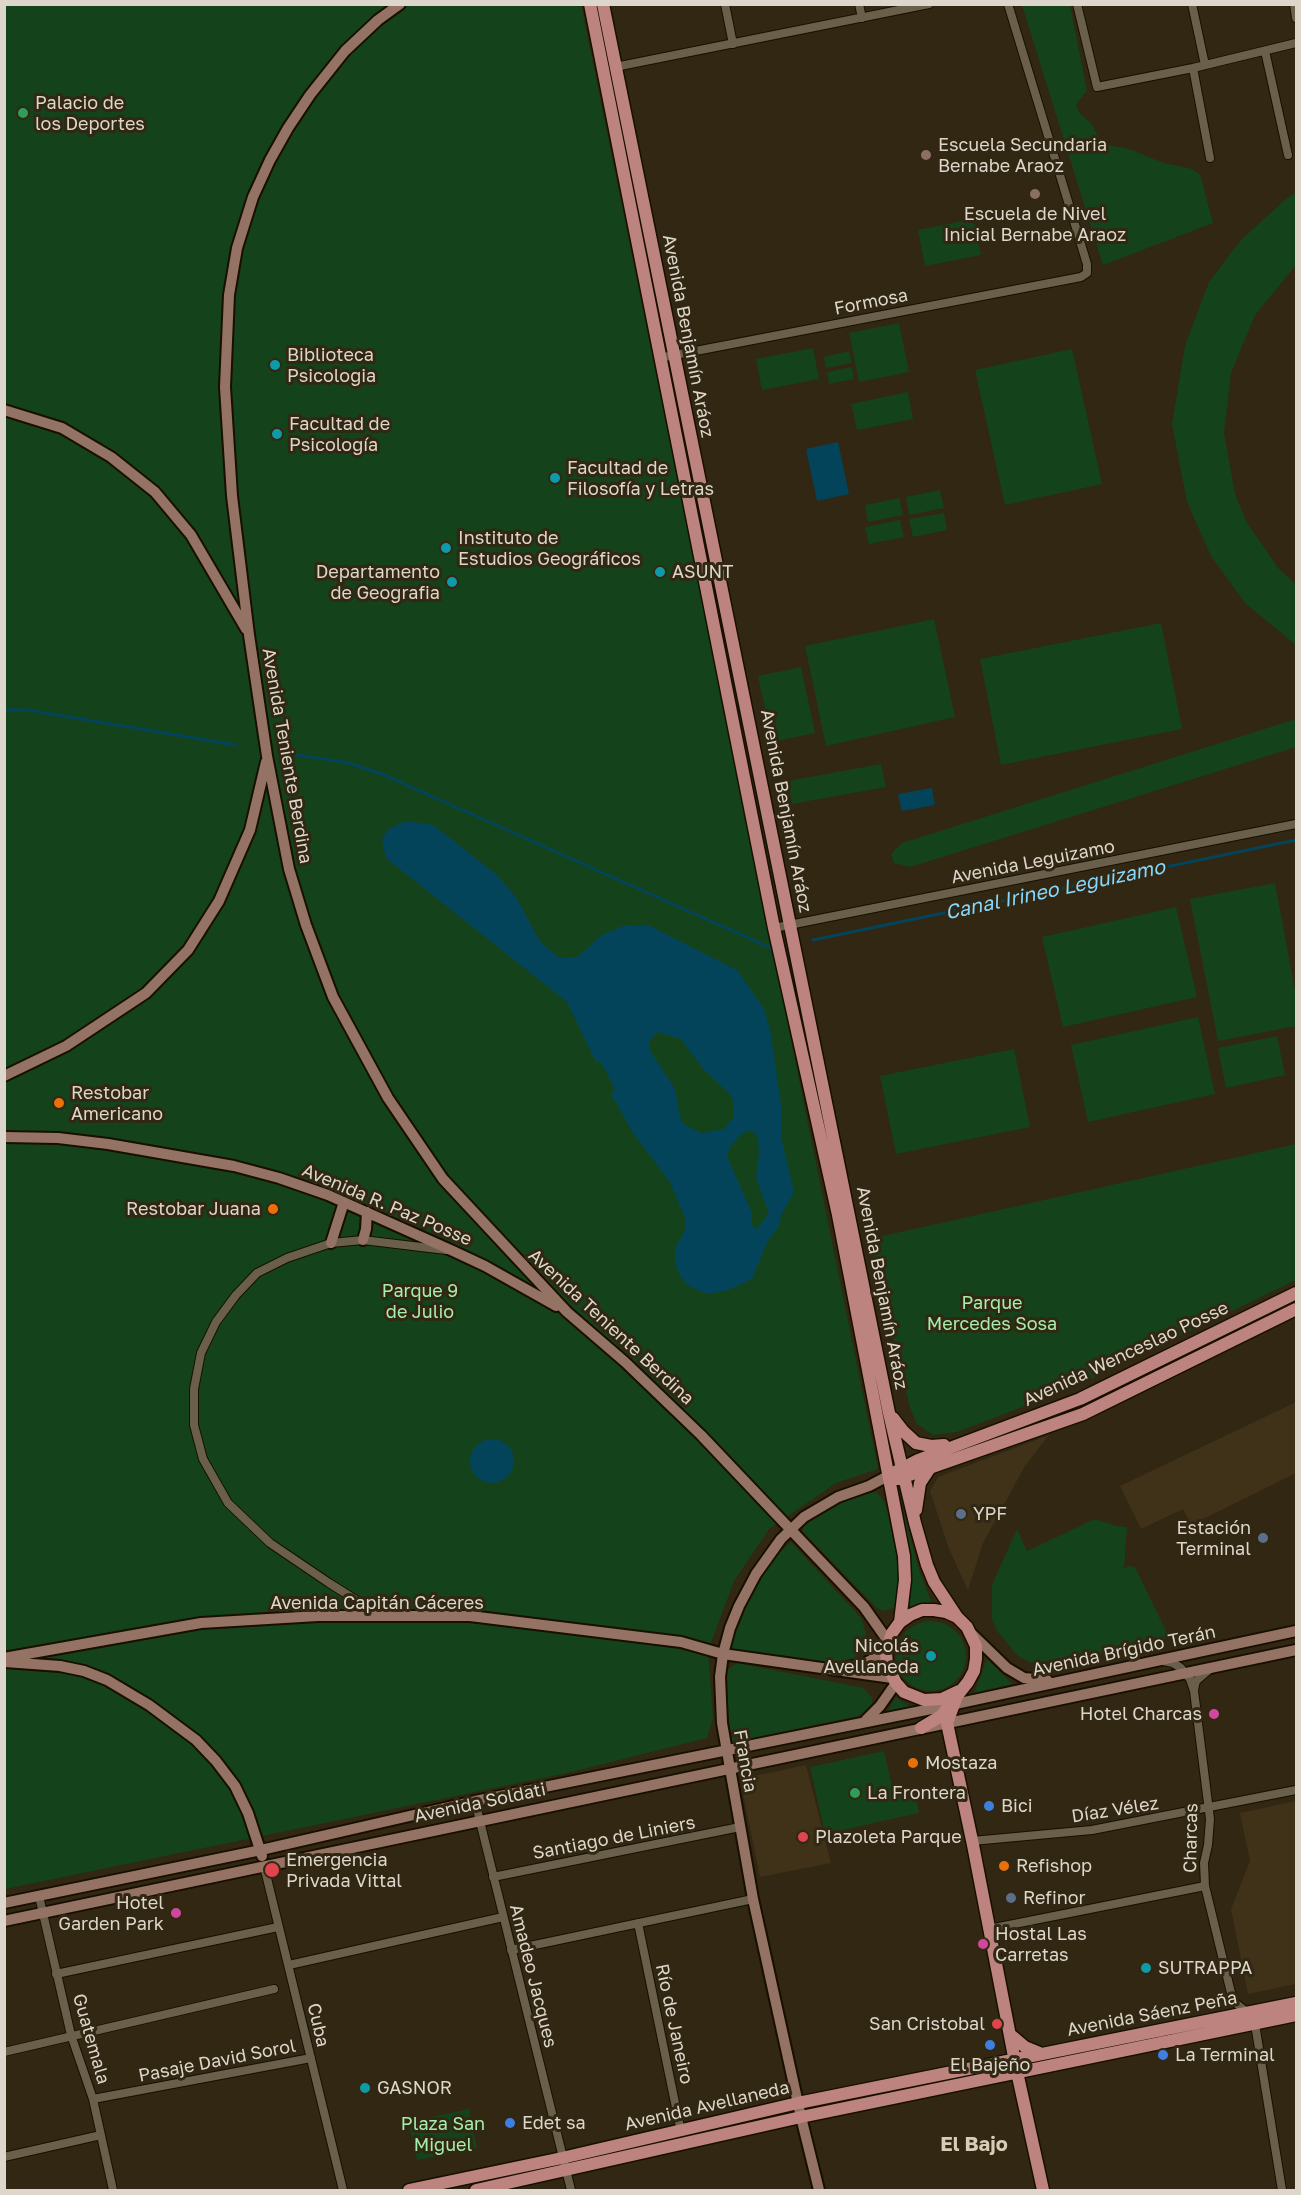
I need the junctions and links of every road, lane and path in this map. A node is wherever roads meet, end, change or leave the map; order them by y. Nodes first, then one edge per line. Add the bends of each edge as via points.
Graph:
1 (400, 4) edge
2 (590, 4) edge
3 (603, 4) edge
4 (725, 4) edge
5 (859, 4) edge
6 (929, 4) edge
7 (1008, 4) edge
8 (1077, 4) edge
9 (1192, 4) edge
10 (1294, 4) edge
11 (862, 18) junction
12 (1296, 18) edge
13 (733, 44) junction
14 (1296, 44) edge
15 (1265, 51) junction
16 (1205, 65) junction
17 (615, 67) junction
18 (1193, 68) junction
19 (1288, 155) dead end
20 (1210, 158) dead end
21 (674, 355) junction
22 (659, 358) junction
23 (4, 410) edge
24 (249, 635) junction
25 (267, 756) junction
26 (1296, 824) edge
27 (791, 926) junction
28 (774, 928) junction
29 (4, 1076) edge
30 (4, 1137) edge
31 (344, 1202) junction
32 (367, 1212) junction
33 (363, 1240) junction
34 (332, 1243) junction
35 (453, 1251) junction
36 (1296, 1293) edge
37 (1296, 1309) edge
38 (567, 1312) junction
39 (889, 1413) junction
40 (957, 1444) junction
41 (931, 1467) junction
42 (903, 1473) junction
43 (888, 1476) junction
44 (869, 1486) joint
45 (915, 1523) junction
46 (790, 1530) junction
47 (868, 1612) junction
48 (382, 1616) junction
49 (957, 1617) junction
50 (898, 1624) junction
51 (1296, 1631) edge
52 (972, 1635) junction
53 (887, 1646) junction
54 (1296, 1650) edge
55 (723, 1654) junction
56 (4, 1660) edge
57 (1159, 1660) junction
58 (1216, 1666) junction
59 (830, 1670) junction
60 (1184, 1672) junction
61 (1074, 1679) junction
62 (894, 1681) junction
63 (1194, 1691) junction
64 (915, 1698) junction
65 (948, 1709) junction
66 (864, 1722) junction
67 (921, 1728) joint
68 (726, 1750) junction
69 (729, 1768) junction
70 (1296, 1790) edge
71 (475, 1801) junction
72 (1209, 1808) junction
73 (479, 1820) junction
74 (740, 1827) junction
75 (972, 1841) junction
76 (261, 1850) junction
77 (264, 1866) junction
78 (493, 1877) junction
79 (1205, 1886) junction
80 (39, 1896) junction
81 (753, 1899) junction
82 (4, 1903) edge
83 (43, 1913) junction
84 (503, 1917) junction
85 (4, 1920) edge
86 (638, 1923) junction
87 (278, 1927) junction
88 (989, 1929) junction
89 (511, 1950) junction
90 (289, 1965) junction
91 (56, 1974) junction
92 (274, 1989) dead end
93 (1296, 2003) edge
94 (1248, 2013) junction
95 (1296, 2016) edge
96 (1255, 2024) junction
97 (71, 2036) junction
98 (1012, 2036) junction
99 (4, 2052) edge
100 (1043, 2054) junction
101 (311, 2058) junction
102 (1016, 2066) junction
103 (93, 2099) junction
104 (798, 2103) junction
105 (801, 2117) junction
106 (681, 2132) junction
107 (101, 2135) junction
108 (4, 2157) edge
109 (562, 2158) junction
110 (566, 2171) junction
111 (113, 2190) edge
112 (343, 2190) edge
113 (409, 2190) edge
114 (476, 2190) edge
115 (571, 2190) edge
116 (819, 2190) edge
117 (1043, 2190) edge
118 (1282, 2190) edge

1 - 24 street, Avenida Teniente Berdina via 345,51 310,95 270,160 237,248 225,387 232,496
2 - 22 main road, Avenida Benjamín Aráoz
3 - 17 main road, Avenida Benjamín Aráoz
4 - 13 street
5 - 11 street
6 - 11 street
7 - 21 street, Formosa via 1088,273
8 - 18 street via 1098,87
9 - 16 street
10 - 12 street
11 - 13 street
13 - 17 street
14 - 15 street
15 - 16 street
15 - 19 street
16 - 18 street
17 - 21 main road, Avenida Benjamín Aráoz
18 - 20 street
21 - 22 street, Formosa
21 - 27 main road, Avenida Benjamín Aráoz
22 - 28 main road, Avenida Benjamín Aráoz
23 - 24 street via 62,428 111,457 155,492 191,535
24 - 25 street, Avenida Teniente Berdina
25 - 29 street via 250,830 219,901 188,950 146,993 66,1046
25 - 38 street, Avenida Teniente Berdina via 289,869 333,997 388,1098 443,1179
26 - 27 street, Avenida Leguizamo
27 - 28 street, Avenida Leguizamo
27 - 39 main road, Avenida Benjamín Aráoz
28 - 43 main road, Avenida Benjamín Aráoz via 838,1215
30 - 31 street, Avenida R. Paz Posse via 108,1144 234,1166
31 - 32 street, Avenida R. Paz Posse
31 - 34 street
32 - 33 street
32 - 35 street, Avenida R. Paz Posse
33 - 34 street
33 - 35 street
34 - 48 street via 257,1273 236,1295 216,1322 201,1353 194,1389 194,1425 203,1459 228,1503 270,1543
35 - 38 street, Avenida R. Paz Posse
36 - 40 main road, Avenida Wenceslao Posse via 1080,1399
37 - 41 main road via 1083,1414
38 - 46 street, Avenida Teniente Berdina via 682,1415
39 - 40 main road via 916,1443
39 - 42 main road, Avenida Benjamín Aráoz
40 - 42 main road, Avenida Wenceslao Posse
41 - 42 main road
41 - 45 main road via 918,1489
42 - 43 main road, Avenida Wenceslao Posse
42 - 45 main road, Avenida Benjamín Aráoz
43 - 44 street, Avenida Wenceslao Posse
43 - 50 main road, Avenida Benjamín Aráoz via 904,1556 905,1580
44 - 46 street, Francia via 838,1497
45 - 49 main road, Avenida Benjamín Aráoz via 931,1574
46 - 47 street, Avenida Teniente Berdina
46 - 55 street, Francia via 765,1560 745,1594
47 - 50 street via 883,1622
47 - 53 street, Avenida Teniente Berdina
48 - 55 street, Avenida Capitán Cáceres via 470,1617 681,1642
48 - 56 street, Avenida Capitán Cáceres via 201,1623
49 - 50 main road via 922,1610
49 - 52 main road, Avenida Benjamín Aráoz
50 - 53 main road
51 - 57 street, Avenida Brígido Terán
52 - 61 street via 1007,1668 1024,1678
52 - 65 main road via 976,1646 974,1671
53 - 59 street via 864,1664
53 - 62 main road via 887,1665
54 - 58 street, Avenida Brígido Terán
55 - 59 street, Avenida Capitán Cáceres
55 - 68 street, Francia via 720,1702
56 - 76 street via 84,1671 149,1705 196,1740 216,1761 235,1786
57 - 60 street via 1173,1663
57 - 61 street, Avenida Brígido Terán
58 - 60 street, Avenida Brígido Terán
58 - 63 street via 1202,1674
59 - 62 street, Avenida Capitán Cáceres
60 - 63 street, Charcas
60 - 65 street, Avenida Brígido Terán via 963,1720
61 - 65 street, Avenida Brígido Terán
62 - 64 main road
62 - 66 street via 875,1713
63 - 72 street, Charcas
64 - 65 street
64 - 65 main road via 933,1701 951,1696
65 - 66 street, Avenida Soldati via 932,1715 916,1712
65 - 67 main road
65 - 75 main road
66 - 68 street, Avenida Soldati
67 - 69 street, Avenida Soldati
68 - 69 street, Francia
68 - 71 street, Avenida Soldati
69 - 73 street, Avenida Soldati
69 - 74 street, Francia
70 - 72 street, Díaz Vélez
71 - 73 street, Amadeo Jacques
71 - 76 street, Avenida Soldati
72 - 75 street, Díaz Vélez via 1092,1830
72 - 79 street, Charcas
73 - 77 street, Avenida Soldati
73 - 78 street, Amadeo Jacques
74 - 78 street, Santiago de Liniers
74 - 81 street, Francia
75 - 88 main road
76 - 77 street
76 - 80 street, Avenida Soldati
77 - 83 street, Avenida Soldati
77 - 87 street, Cuba
78 - 84 street, Amadeo Jacques
79 - 88 street
79 - 94 street, Charcas via 1233,2001
80 - 82 street, Avenida Soldati
80 - 83 street, Guatemala
81 - 86 street
81 - 104 street, Francia
83 - 85 street, Avenida Soldati
83 - 91 street, Guatemala
84 - 89 street, Amadeo Jacques
84 - 90 street
86 - 89 street
86 - 106 street, Río de Janeiro
87 - 90 street, Cuba
87 - 91 street
88 - 98 main road
89 - 109 street, Amadeo Jacques
90 - 101 street, Cuba
91 - 97 street, Guatemala
92 - 97 street
93 - 94 main road, Avenida Sáenz Peña
94 - 96 street, Charcas
94 - 100 main road, Avenida Sáenz Peña
95 - 96 main road, Avenida Sáenz Peña
96 - 102 main road, Avenida Sáenz Peña
96 - 118 street
97 - 99 street
97 - 103 street, Guatemala
98 - 100 main road via 1024,2047
98 - 102 main road
100 - 102 main road, Avenida Sáenz Peña
101 - 103 street, Pasaje David Sorol
101 - 112 street, Cuba
102 - 104 main road, Avenida Avellaneda
102 - 105 main road, Avenida Avellaneda
102 - 117 main road
103 - 107 street, Guatemala
104 - 105 street, Francia
104 - 106 main road, Avenida Avellaneda
105 - 110 main road, Avenida Avellaneda
105 - 116 street, Francia
106 - 109 main road, Avenida Avellaneda
107 - 108 street
107 - 111 street, Guatemala
109 - 110 street, Amadeo Jacques
109 - 113 main road, Avenida Avellaneda
110 - 114 main road, Avenida Avellaneda
110 - 115 street, Amadeo Jacques

